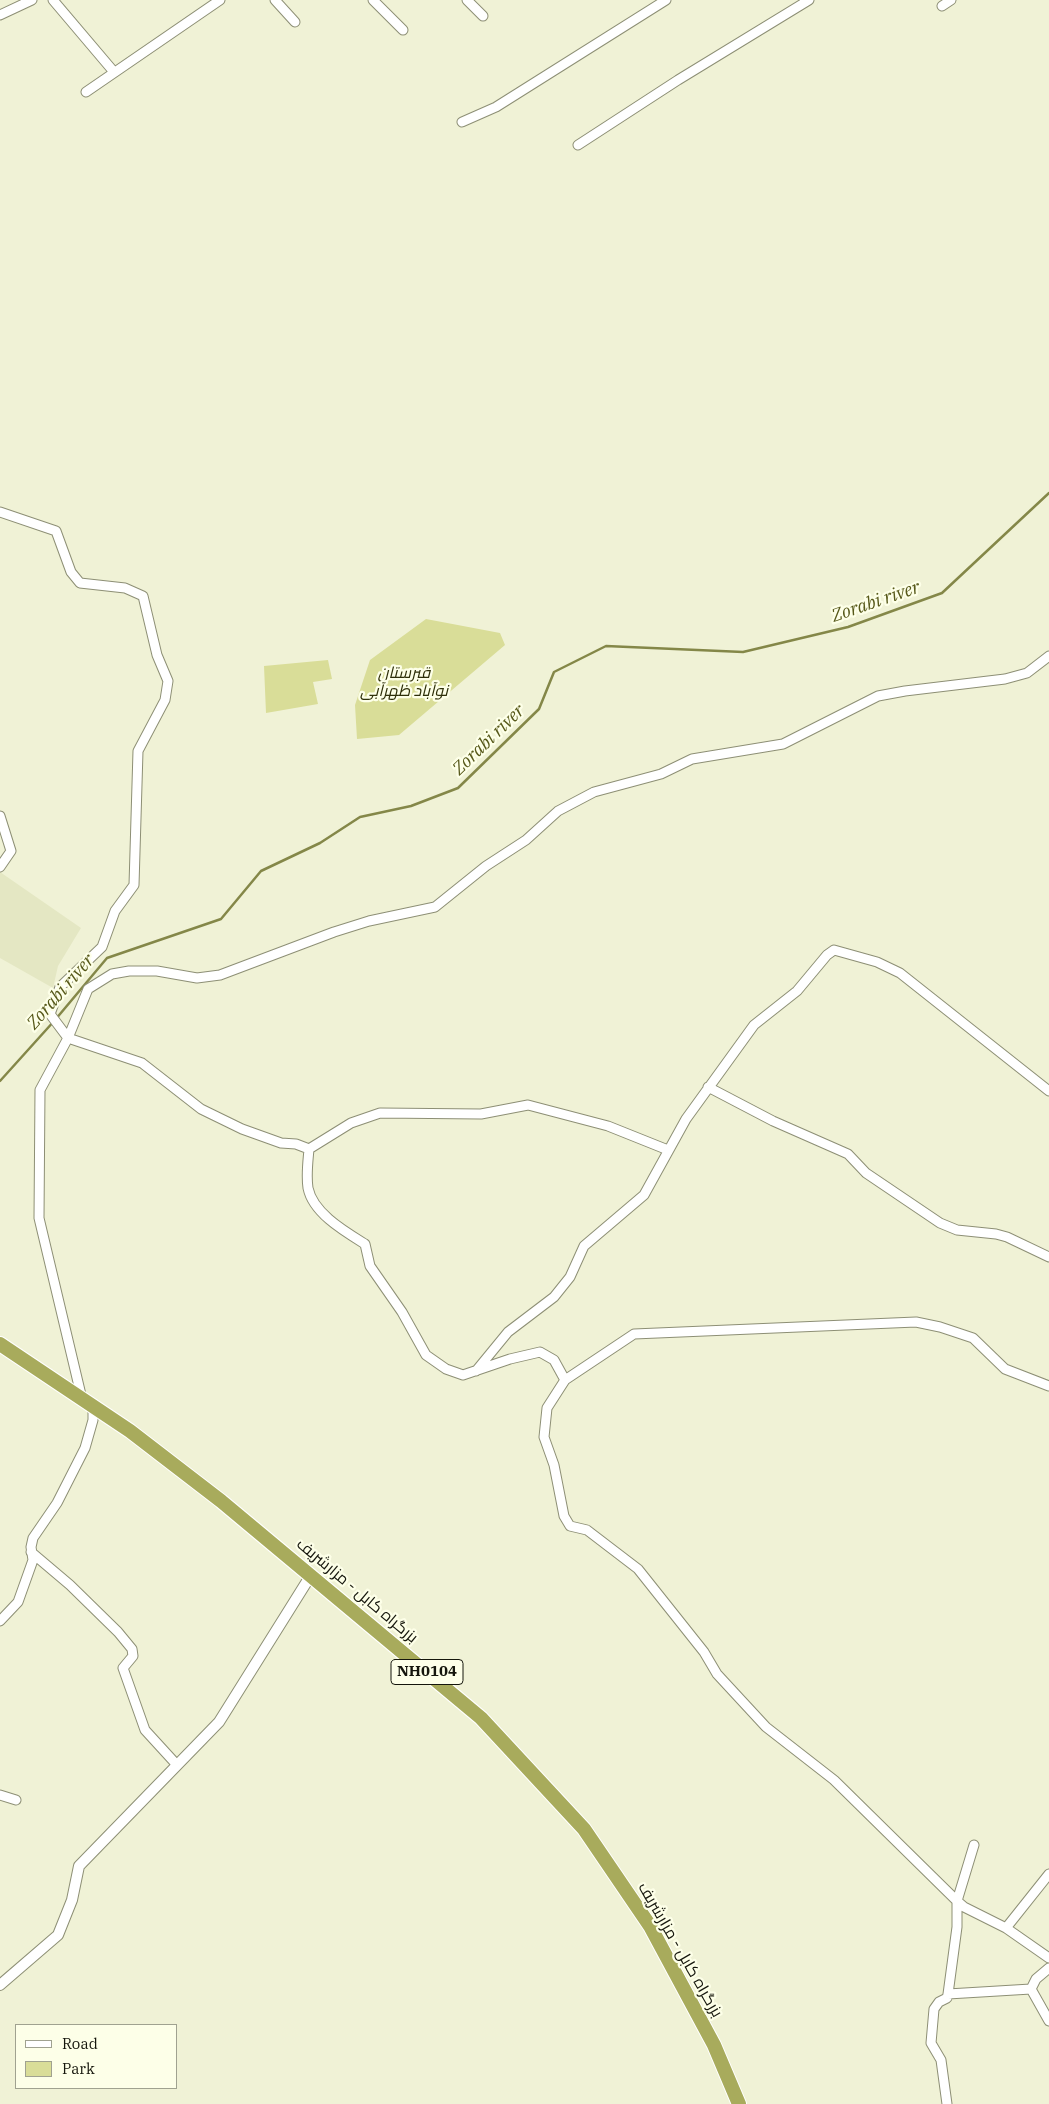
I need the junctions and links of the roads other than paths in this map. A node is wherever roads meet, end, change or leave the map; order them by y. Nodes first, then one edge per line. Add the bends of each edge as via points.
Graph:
1 (32, 0) edge
2 (52, 0) edge
3 (220, 0) edge
4 (275, 0) edge
5 (373, 0) edge
6 (467, 0) edge
7 (666, 0) edge
8 (809, 0) edge
9 (951, 0) edge
10 (942, 6) dead end
11 (0, 15) edge
12 (483, 16) dead end
13 (296, 22) dead end
14 (403, 30) dead end
15 (114, 72) junction
16 (86, 92) dead end
17 (462, 122) dead end
18 (578, 145) dead end
19 (0, 512) edge
20 (1049, 656) edge
21 (0, 816) edge
22 (0, 867) edge
23 (68, 1038) junction
24 (708, 1087) junction
25 (1049, 1091) edge
26 (308, 1149) junction
27 (668, 1150) junction
28 (1049, 1257) edge
29 (0, 1344) edge
30 (476, 1372) junction
31 (565, 1380) junction
32 (1049, 1386) edge
33 (88, 1403) junction
34 (31, 1552) junction
35 (311, 1575) junction
36 (0, 1621) edge
37 (177, 1765) junction
38 (0, 1795) edge
39 (16, 1800) dead end
40 (974, 1845) dead end
41 (1049, 1874) edge
42 (957, 1901) junction
43 (1006, 1928) junction
44 (1049, 1958) edge
45 (1049, 1968) edge
46 (0, 1986) edge
47 (1031, 1988) junction
48 (948, 1994) junction
49 (1049, 2021) edge
50 (739, 2104) edge
51 (947, 2104) edge

1 - 11 street
2 - 15 street
3 - 15 street
4 - 13 street
5 - 14 street
6 - 12 street
7 - 17 street via 496,107
8 - 18 street
9 - 10 street
15 - 16 street
19 - 23 street via 56,531 70,572 80,583 125,588 143,596 157,655 168,682 165,700 138,750 134,885 115,911 102,947 60,987 50,1014
20 - 23 street via 1027,673 1005,679 878,696 783,744 692,759 660,774 594,792 558,811 526,840 486,866 435,907 334,932 220,975 197,978 157,971 112,974 88,989
21 - 22 street via 11,851
23 - 26 street via 142,1063 200,1109 242,1129 281,1144 296,1144
23 - 33 street via 40,1090 39,1218
24 - 25 street via 754,1025 797,991 826,955 834,950 877,962 900,974
24 - 27 street
24 - 28 street via 773,1122 848,1154 866,1173 940,1223 957,1230 1007,1237
26 - 27 street via 351,1123 380,1113 481,1114 528,1105 608,1126
26 - 30 street via 308,1189 319,1210 365,1244 370,1266 402,1312 426,1356 463,1375
27 - 30 street via 644,1195 584,1246 570,1277 554,1296 508,1332
29 - 33 highway, بزرگراه کابل - مزارشریف / NH0104
30 - 31 street via 540,1352 554,1360
31 - 32 street via 634,1334 916,1322 973,1338 1005,1369
31 - 42 street via 547,1408 544,1436 554,1465 564,1516 570,1526 587,1530 638,1569 718,1674 766,1727 834,1780
33 - 34 street via 93,1420 84,1448 57,1504 33,1538
33 - 35 highway, بزرگراه کابل - مزارشریف / NH0104 via 221,1501
34 - 36 street via 33,1560 18,1602
34 - 37 street via 77,1592 132,1649 133,1656 123,1668 145,1730
35 - 37 street via 219,1722
35 - 50 highway, بزرگراه کابل - مزارشریف / NH0104 via 481,1718 584,1829 650,1926 714,2045
37 - 46 street via 79,1866 72,1900 58,1935
38 - 39 street
40 - 42 street
41 - 43 street
42 - 43 street
42 - 48 street via 957,1927
43 - 44 street
45 - 47 street
47 - 48 street
47 - 49 street
48 - 51 street via 934,2009 931,2043 941,2060

